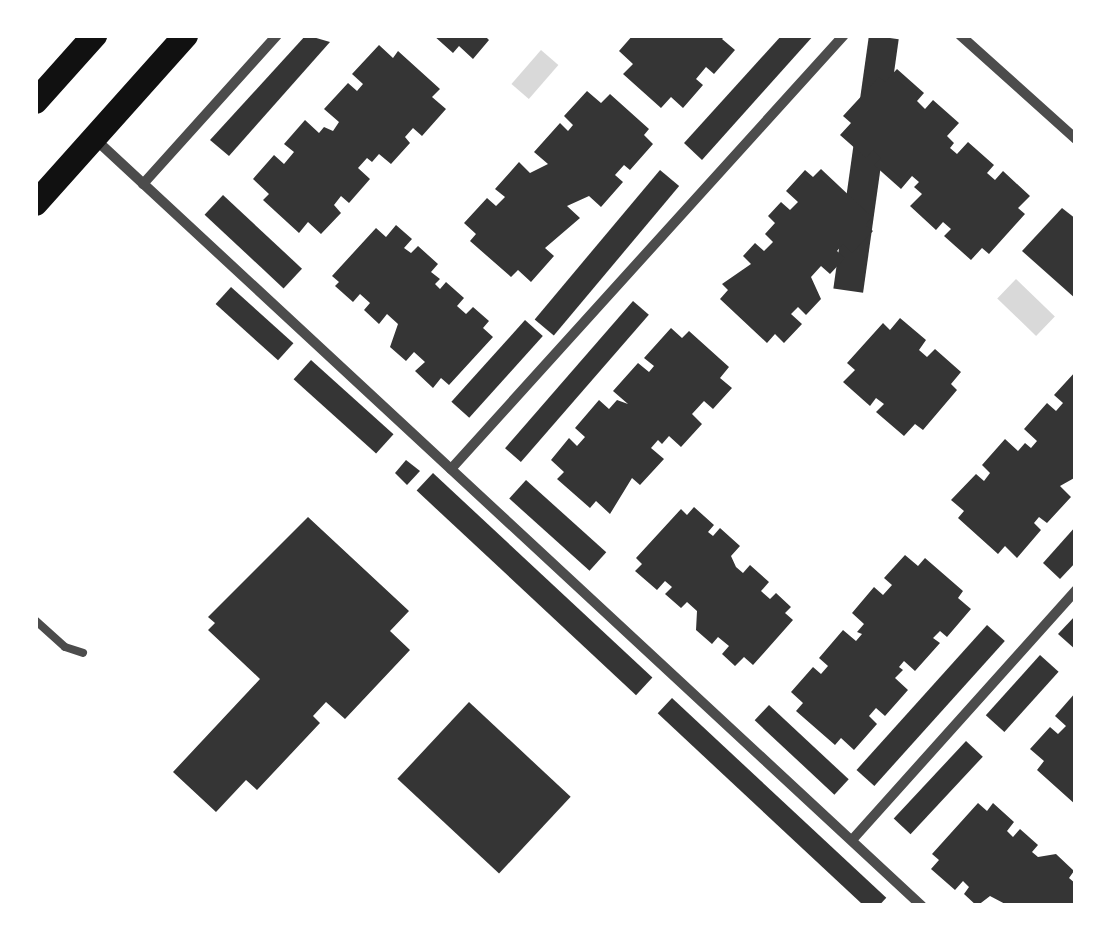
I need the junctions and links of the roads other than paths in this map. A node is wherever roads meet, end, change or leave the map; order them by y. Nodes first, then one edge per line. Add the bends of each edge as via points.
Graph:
1 (94, 35) edge
2 (185, 35) edge
3 (277, 35) edge
4 (844, 35) edge
5 (960, 35) edge
6 (35, 100) edge
7 (94, 138) junction
8 (1076, 140) edge
9 (144, 184) junction
10 (35, 204) edge
11 (451, 468) junction
12 (1076, 590) edge
13 (35, 620) edge
14 (83, 654) dead end
15 (852, 840) junction
16 (922, 906) edge

1 - 6 main road
2 - 7 main road
3 - 9 street
4 - 11 street
5 - 8 street
7 - 9 street
7 - 10 main road
9 - 11 street
11 - 15 street
12 - 15 street
13 - 14 lane via 65,648
15 - 16 street

